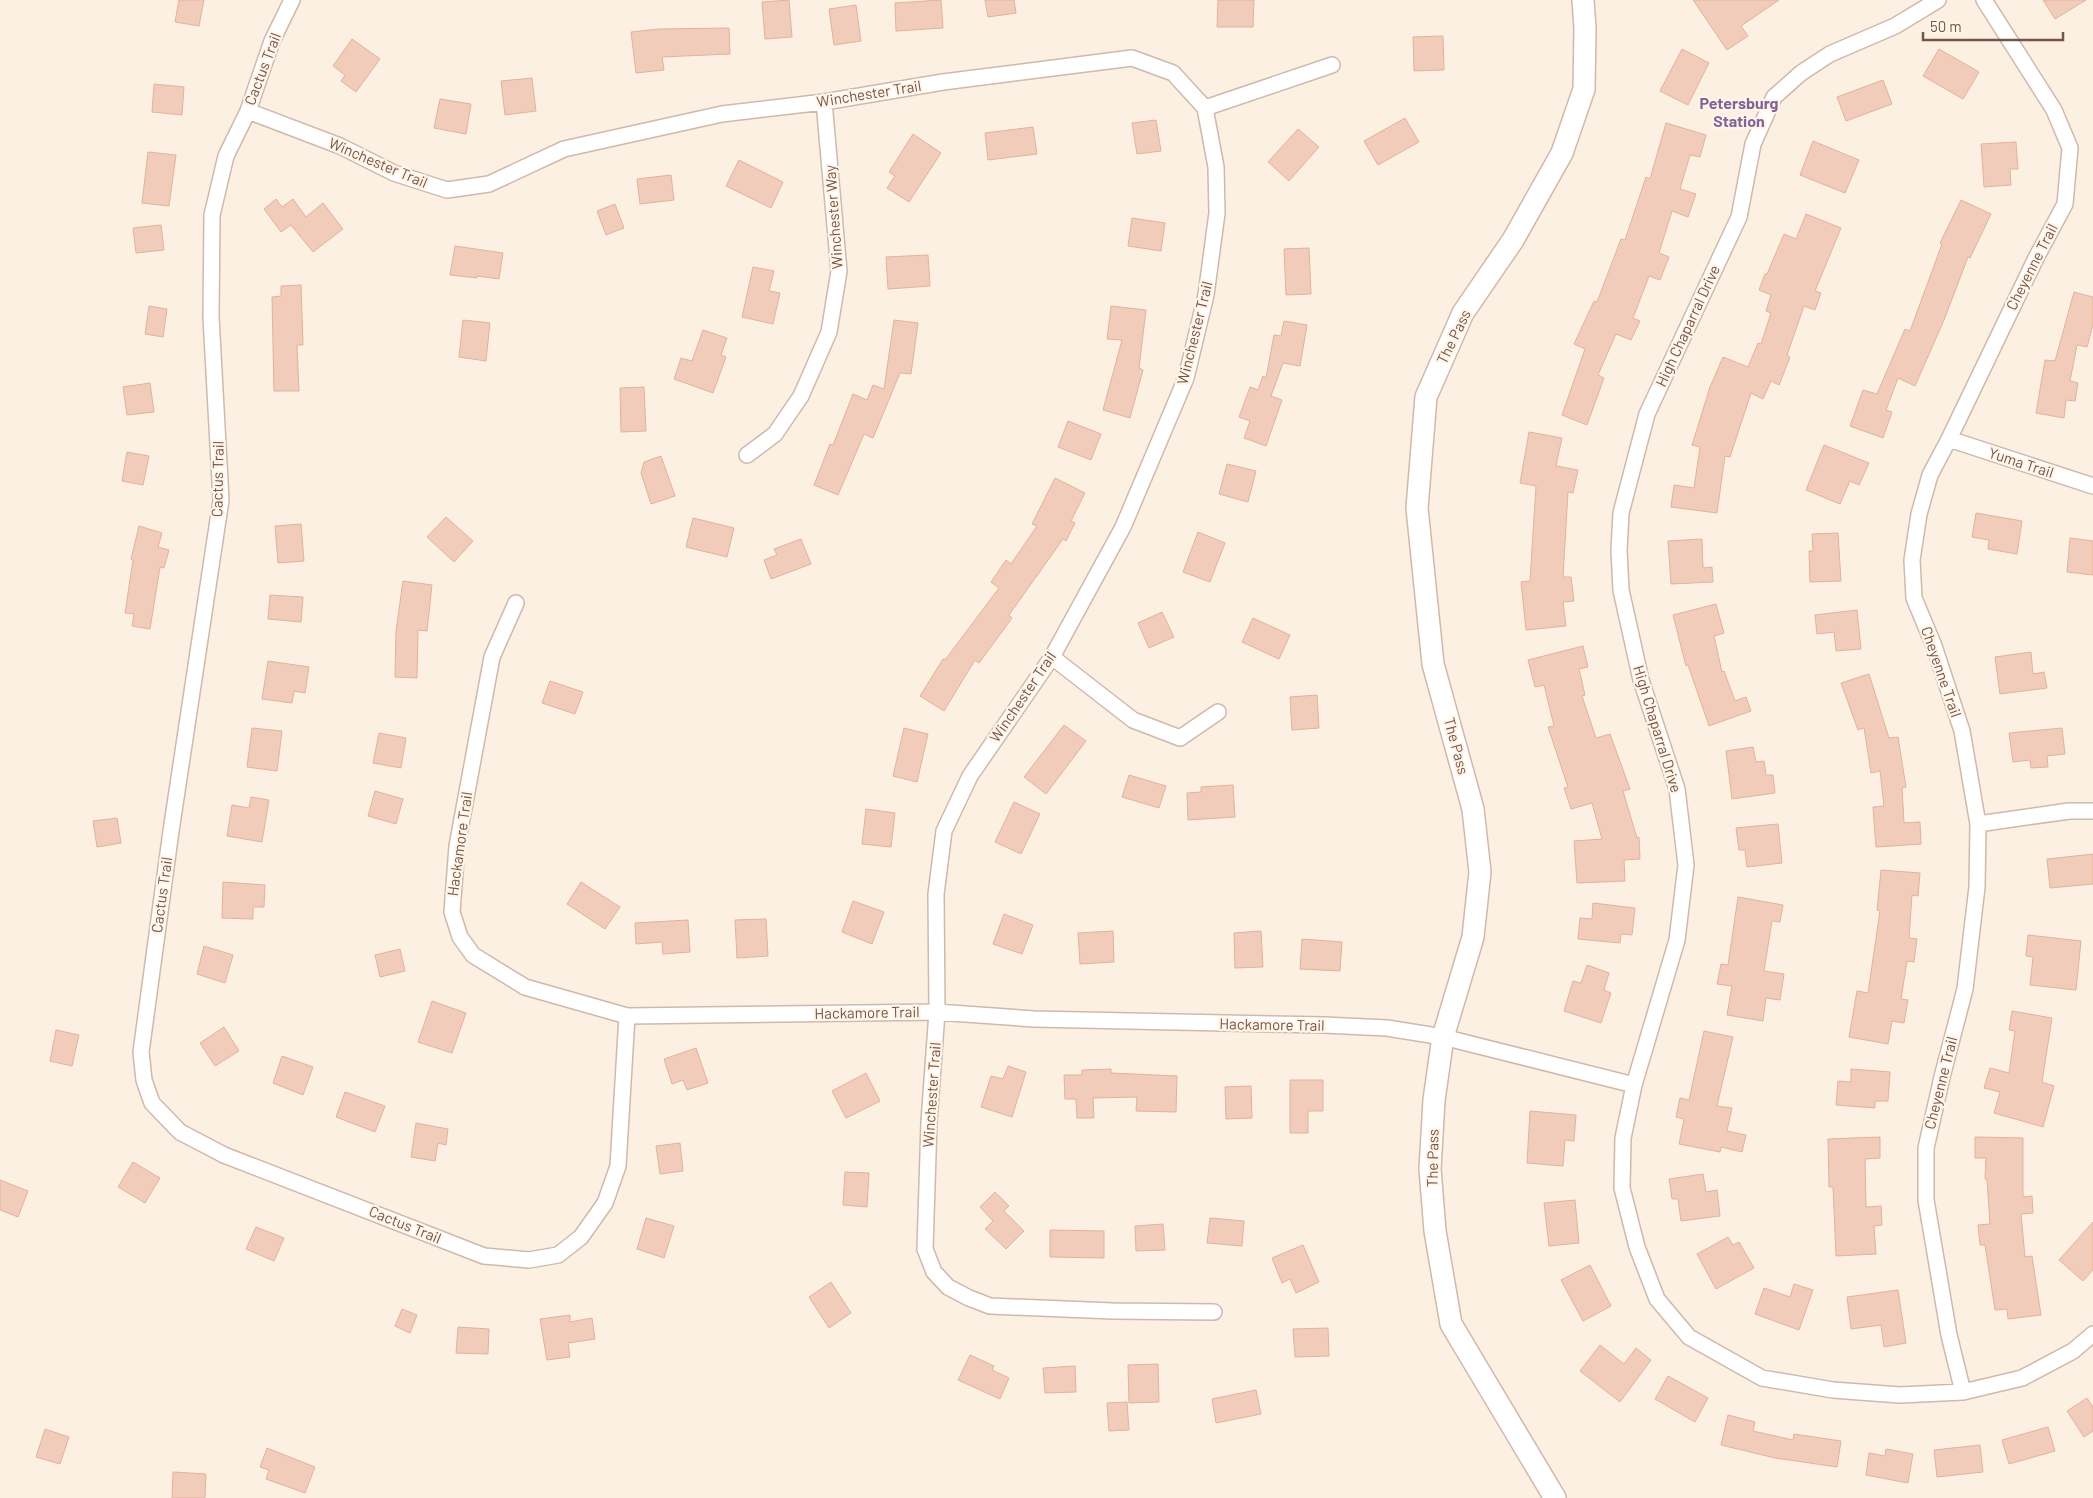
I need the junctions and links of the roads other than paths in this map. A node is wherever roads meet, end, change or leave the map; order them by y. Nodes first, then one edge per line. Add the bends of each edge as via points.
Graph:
1 (292, 0) edge
2 (1583, 0) edge
3 (1938, 0) edge
4 (1984, 0) edge
5 (1332, 65) dead end
6 (824, 102) junction
7 (1205, 108) junction
8 (248, 111) junction
9 (1949, 439) junction
10 (747, 455) dead end
11 (2093, 486) edge
12 (516, 603) dead end
13 (1052, 657) junction
14 (1218, 712) dead end
15 (2093, 811) edge
16 (1978, 824) junction
17 (937, 1012) junction
18 (627, 1016) junction
19 (1444, 1037) junction
20 (1634, 1085) junction
21 (1214, 1312) dead end
22 (2093, 1334) edge
23 (1963, 1392) junction
24 (1555, 1498) edge

1 - 8 street, Cactus Trail via 272,41
2 - 19 street, The Pass via 1584,89 1562,153 1513,240 1463,313 1426,397 1417,508 1433,664 1473,809 1480,872 1473,937
3 - 20 street, High Chaparral Drive via 1895,26 1830,54 1801,73 1774,97 1753,144 1739,217 1647,414 1621,513 1621,590 1641,680 1677,789 1686,865 1677,940
4 - 9 street, Cheyenne Trail via 2054,110 2070,148 2065,204
5 - 7 street
6 - 7 street, Winchester Trail via 943,82 1132,58 1173,73
6 - 8 street, Winchester Trail via 722,114 564,149 489,184 447,190 394,172 340,146
6 - 10 street, Winchester Way via 839,271 829,332 800,396 775,434
7 - 13 street, Winchester Trail via 1216,167 1217,213 1206,295 1186,378 1123,527
8 - 18 street, Cactus Trail via 226,156 212,216 211,317 221,500 141,1052 144,1080 152,1102 180,1132 224,1155 484,1256 529,1260 558,1255 582,1237 605,1203 618,1166
9 - 11 street, Yuma Trail
9 - 16 street, Cheyenne Trail via 1930,475 1920,514 1912,560 1914,598 1934,646 1962,731
12 - 18 street, Hackamore Trail via 492,657 457,846 452,912 460,937 473,955 526,987
13 - 14 street via 1133,720 1180,738
13 - 17 street, Winchester Trail via 970,776 944,831 936,894
15 - 16 street via 2068,811
16 - 23 street, Cheyenne Trail via 1977,887 1966,989 1926,1148 1926,1200 1949,1335
17 - 18 street, Hackamore Trail
17 - 19 street, Hackamore Trail via 1044,1019 1387,1028
17 - 21 street, Winchester Trail via 925,1249 938,1277 948,1287 990,1306
19 - 20 street, Hackamore Trail
19 - 24 street, The Pass via 1434,1100 1430,1169 1451,1324
20 - 23 street, High Chaparral Drive via 1623,1138 1622,1188 1636,1247 1657,1299 1689,1337 1762,1378 1833,1390 1900,1395
22 - 23 street, High Chaparral Drive via 2073,1351 2022,1378

